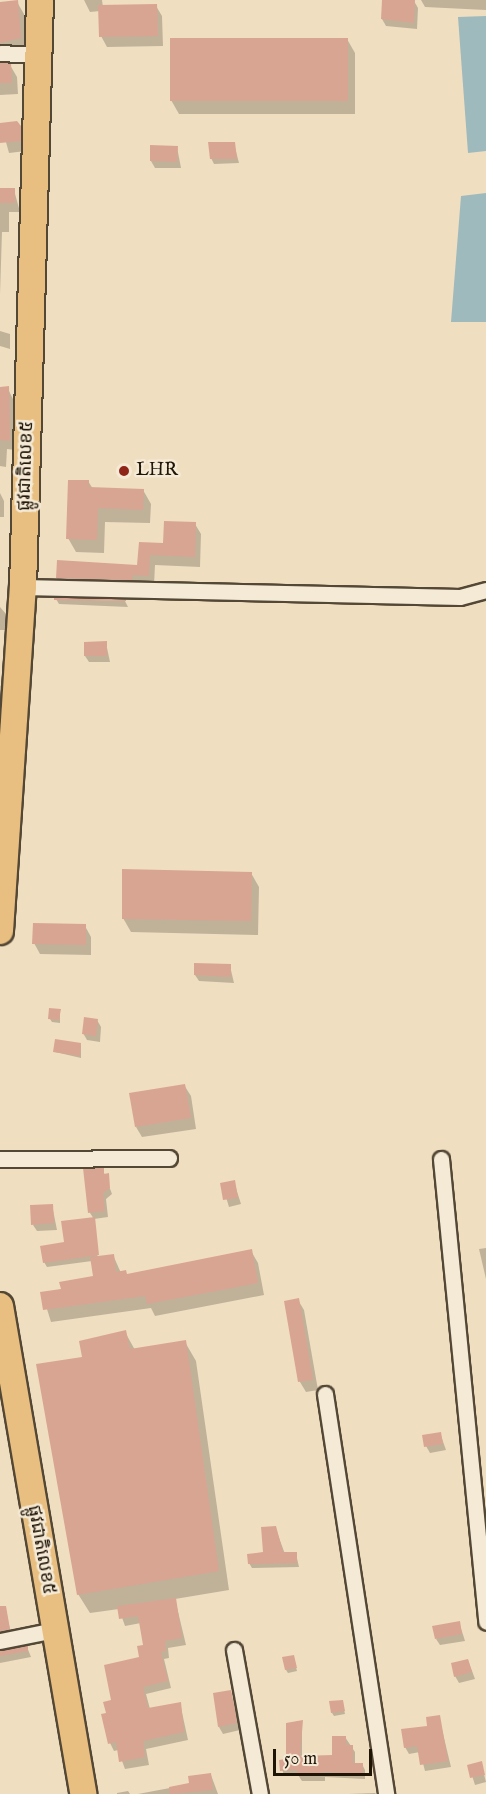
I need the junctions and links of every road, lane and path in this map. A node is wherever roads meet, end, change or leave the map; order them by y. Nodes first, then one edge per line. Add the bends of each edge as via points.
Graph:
1 (40, 0) edge
2 (0, 53) edge
3 (39, 55) junction
4 (23, 587) junction
5 (486, 590) edge
6 (0, 931) edge
7 (170, 1158) dead end
8 (441, 1158) dead end
9 (0, 1159) edge
10 (0, 1306) edge
11 (326, 1394) dead end
12 (486, 1622) edge
13 (54, 1630) junction
14 (0, 1641) edge
15 (234, 1650) dead end
16 (83, 1794) edge
17 (260, 1794) edge
18 (386, 1794) edge

1 - 3 highway, ផ្លូវជាតិលេខ៥
2 - 3 street
3 - 4 highway, ផ្លូវជាតិលេខ៥
4 - 5 street via 460,597
4 - 6 highway, ផ្លូវជាតិលេខ៥
7 - 9 street
8 - 12 street
10 - 13 highway, ផ្លូវជាតិលេខ៥
11 - 18 street
13 - 14 street
13 - 16 highway, ផ្លូវជាតិលេខ៥
15 - 17 street

